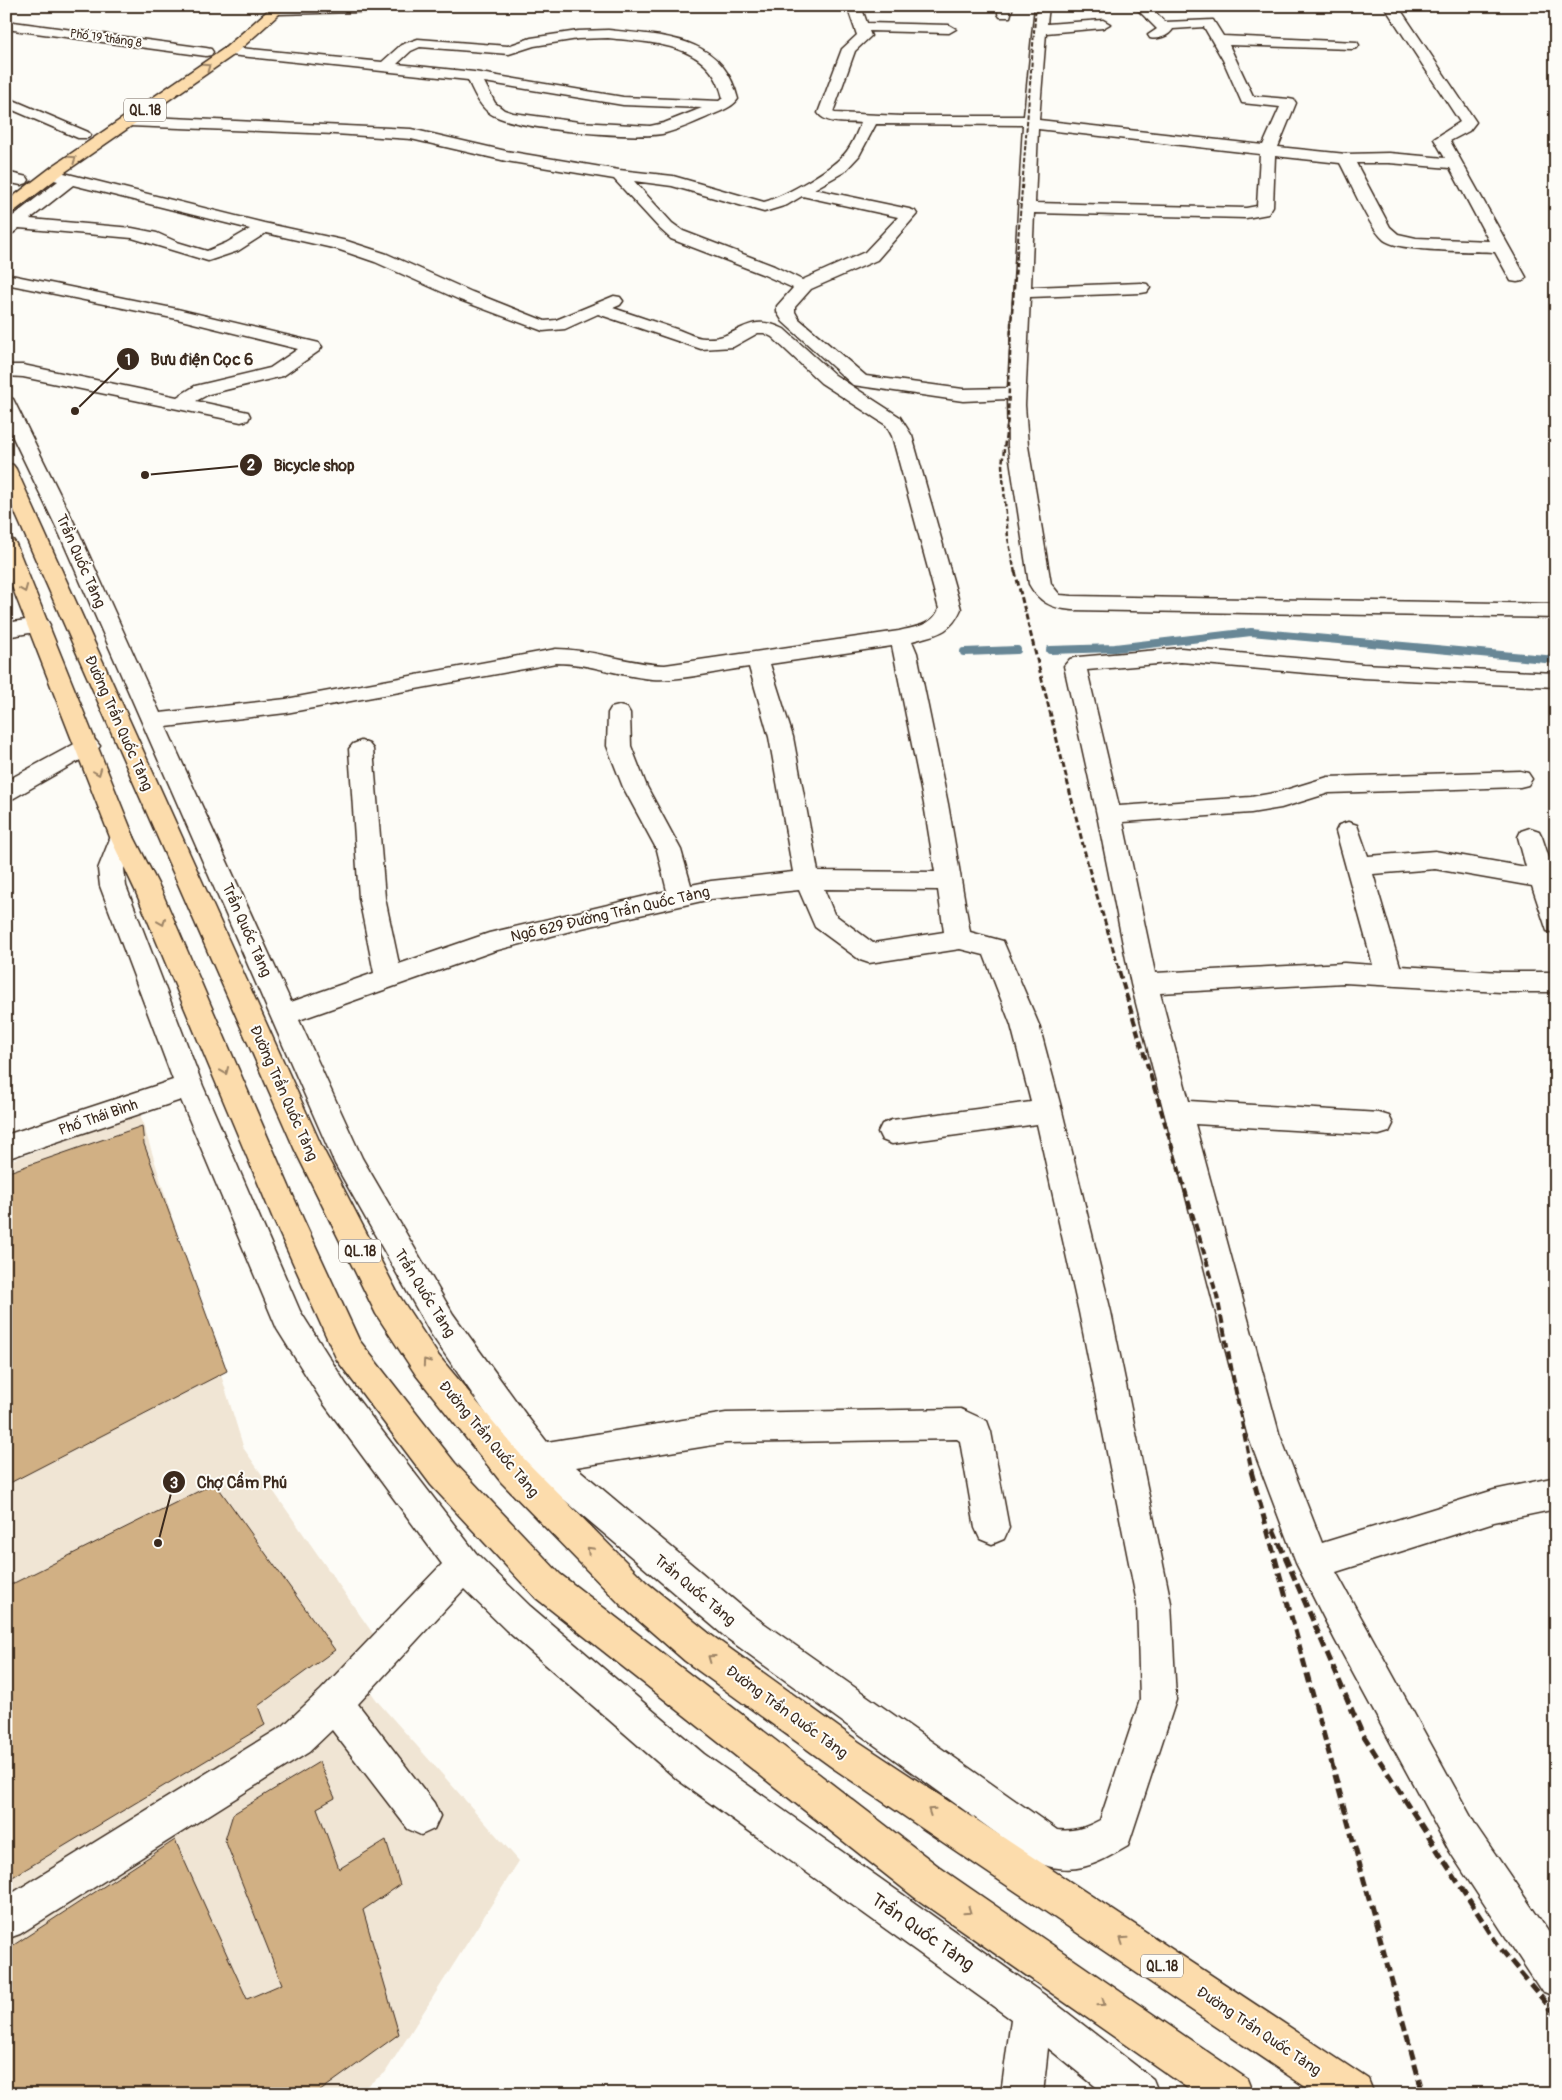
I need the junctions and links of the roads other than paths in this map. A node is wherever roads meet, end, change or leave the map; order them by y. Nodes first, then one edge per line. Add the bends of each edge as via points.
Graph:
1 (259, 6) edge
2 (437, 6) edge
3 (854, 6) edge
4 (1042, 6) edge
5 (1140, 6) edge
6 (1391, 6) edge
7 (280, 8) edge
8 (1103, 24) dead end
9 (6, 25) edge
10 (1163, 26) junction
11 (861, 27) junction
12 (949, 29) dead end
13 (1040, 30) junction
14 (1151, 36) dead end
15 (1220, 40) junction
16 (1352, 45) dead end
17 (230, 51) junction
18 (206, 52) junction
19 (384, 68) junction
20 (474, 76) junction
21 (6, 101) edge
22 (722, 105) junction
23 (870, 120) junction
24 (129, 121) junction
25 (1031, 124) junction
26 (83, 135) junction
27 (1268, 151) junction
28 (1346, 159) junction
29 (1456, 164) junction
30 (52, 175) junction
31 (619, 175) junction
32 (14, 179) edge
33 (70, 180) junction
34 (6, 190) edge
35 (800, 191) junction
36 (1027, 208) junction
37 (9, 221) edge
38 (264, 228) junction
39 (1501, 247) junction
40 (1517, 277) dead end
41 (6, 279) edge
42 (802, 286) junction
43 (1141, 288) dead end
44 (1022, 292) junction
45 (620, 299) dead end
46 (598, 308) junction
47 (6, 370) edge
48 (1017, 399) junction
49 (6, 403) edge
50 (180, 403) junction
51 (242, 416) dead end
52 (6, 469) edge
53 (6, 545) edge
54 (1556, 611) edge
55 (38, 625) junction
56 (6, 630) edge
57 (903, 644) junction
58 (757, 658) junction
59 (1556, 680) edge
60 (619, 713) dead end
61 (152, 721) junction
62 (88, 746) junction
63 (361, 749) dead end
64 (1520, 779) dead end
65 (6, 792) edge
66 (1109, 815) junction
67 (1348, 831) dead end
68 (122, 837) junction
69 (1530, 837) dead end
70 (1358, 866) junction
71 (1543, 878) junction
72 (807, 880) junction
73 (949, 881) junction
74 (680, 897) junction
75 (1556, 924) edge
76 (960, 939) junction
77 (1389, 974) junction
78 (388, 977) junction
79 (1556, 982) edge
80 (1144, 984) junction
81 (283, 1015) junction
82 (189, 1086) junction
83 (1048, 1111) junction
84 (1177, 1112) junction
85 (1379, 1124) dead end
86 (892, 1132) dead end
87 (6, 1147) edge
88 (540, 1458) junction
89 (1556, 1493) edge
90 (992, 1528) dead end
91 (1313, 1563) junction
92 (464, 1565) junction
93 (334, 1703) junction
94 (421, 1816) dead end
95 (6, 1920) edge
96 (1556, 1978) edge
97 (1044, 2020) junction
98 (1022, 2094) edge
99 (1138, 2094) edge
100 (1232, 2094) edge
101 (1353, 2094) edge

1 - 18 highway, QL.18
2 - 7 street
3 - 11 street
4 - 13 street
5 - 10 street
6 - 29 street via 1468,122 1464,128 1442,139
7 - 17 highway, QL.18
8 - 13 street
9 - 18 street, Phố 19 tháng 8
10 - 14 street via 1165,32
10 - 15 street via 1205,22
11 - 12 street
11 - 23 street via 863,39 849,49 825,113 833,117
13 - 25 street
15 - 16 street
15 - 27 street via 1247,100 1289,103
17 - 19 street
24 -> 17 highway, QL.18
18 - 26 highway, QL.18
19 - 20 street
19 - 22 street via 406,48 418,43 509,50 532,42 578,35 646,38 670,42 706,56 727,82 730,98
20 - 22 street via 623,101
20 - 22 street via 487,104 501,115 534,121 628,131 661,129
21 - 26 street
23 - 25 street via 1027,120
23 - 35 street via 854,153 838,169
30 -> 24 highway, QL.18
24 - 31 street via 411,134 506,156
25 - 27 street
25 - 36 street
26 - 32 highway, QL.18
27 - 28 street
27 - 36 street via 1266,206 1255,213
28 - 29 street via 1389,158
28 - 39 street via 1383,229 1392,238 1416,243
29 - 39 street
30 - 33 street
30 - 37 highway, QL.18
31 - 35 street via 673,181 764,207
31 - 42 street via 677,235
32 - 34 highway, QL.18
33 - 37 street
33 - 38 street
35 - 42 street via 909,214 871,256
36 - 44 street
37 - 38 street via 132,233 208,256 232,247
38 - 46 street via 341,245 381,258 543,326 559,325
39 - 40 street
41 - 50 street via 312,345 313,348 276,372 202,390
42 - 48 street via 786,306 792,322 860,381
43 - 44 street
44 - 48 street
45 - 46 street
46 - 57 street via 701,344 727,343 753,328 768,328 778,333 828,379 893,421 902,436 950,609 946,621
47 - 50 street
48 - 54 street via 1018,446 1040,584 1046,595 1056,602
49 - 61 street, Trần Quốc Tảng via 70,535
50 - 51 street
101 -> 52 highway, Đường Trần Quốc Tảng / QL.18 via 846,1755 714,1660 634,1594 513,1471 427,1365 387,1304 308,1148
53 -> 55 highway
55 - 56 street
55 - 62 highway
57 - 58 street
57 - 73 street
58 - 61 street via 653,672 591,659 556,656 286,706
58 - 72 street via 782,737
59 - 66 street via 1364,671 1181,655 1078,664 1075,669
60 - 74 street via 619,746 635,787 669,850
61 - 81 street, Trần Quốc Tảng
62 - 65 street
62 -> 68 highway
63 - 78 street via 372,898
64 - 66 street via 1328,784 1281,800 1251,805
66 - 80 street
67 - 70 street
68 - 82 street, Trần Quốc Tảng via 110,870 112,886
68 -> 100 highway via 348,1350 437,1466 548,1586 928,1883
69 - 71 street
70 - 71 street via 1435,860
70 - 77 street
71 - 75 street
72 - 73 street, Ngõ 629 Đường Trần Quốc Tảng
72 - 74 street, Ngõ 629 Đường Trần Quốc Tảng via 712,890
72 - 76 street via 824,920 869,953
73 - 76 street
74 - 78 street, Ngõ 629 Đường Trần Quốc Tảng via 489,942
76 - 83 street via 994,948 1025,1025
77 - 79 street via 1501,982
77 - 80 street via 1344,972
78 - 81 street, Ngõ 629 Đường Trần Quốc Tảng
80 - 84 street
81 - 88 street, Trần Quốc Tảng via 350,1164 392,1240 442,1324
82 - 87 street, Phố Thái Bình
82 - 92 street, Trần Quốc Tảng via 288,1318 335,1394
83 - 86 street
83 - 88 street, Trần Quốc Tảng via 1095,1312 1154,1603 1158,1700 1115,1832 1093,1845 1070,1851 1050,1848 740,1627
84 - 85 street
84 - 91 street via 1263,1433
88 - 90 street via 726,1428 961,1424 975,1432
89 - 91 street via 1494,1506
91 - 96 street via 1463,1839
92 - 93 street
92 - 97 street, Trần Quốc Tảng via 518,1618 691,1767
93 - 94 street
93 - 95 street via 296,1739
97 - 98 street
97 - 99 street, Trần Quốc Tảng

